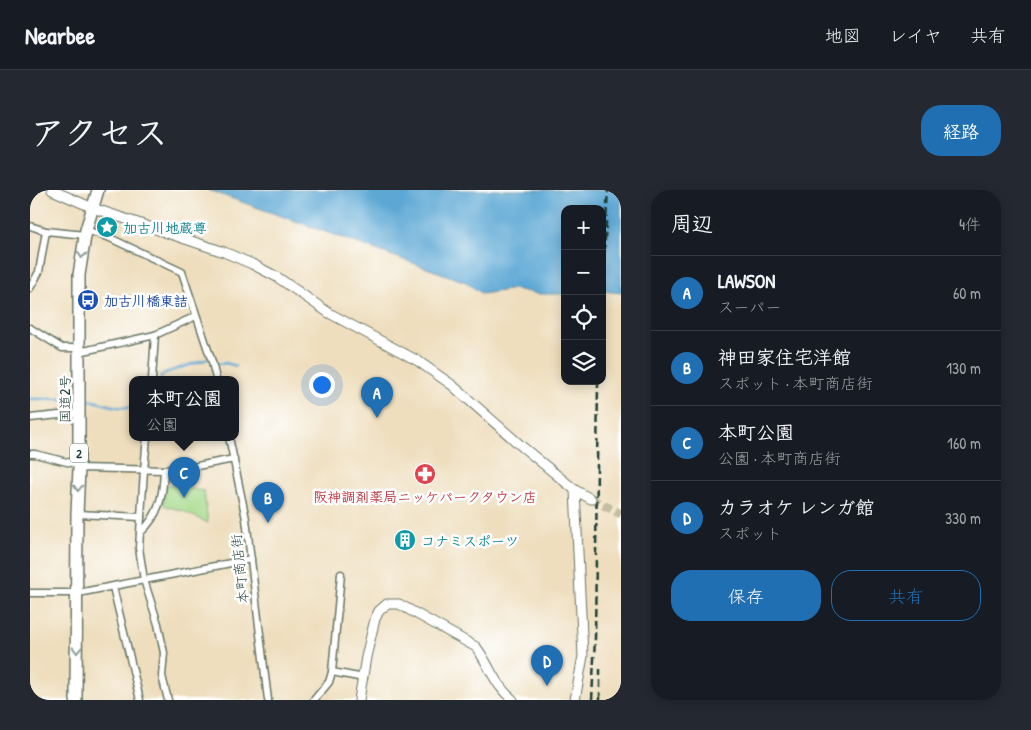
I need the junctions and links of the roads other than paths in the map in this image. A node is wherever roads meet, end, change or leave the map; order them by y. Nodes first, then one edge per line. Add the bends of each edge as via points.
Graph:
1 (52, 190) edge
2 (95, 200) edge
3 (30, 226) edge
4 (46, 231) junction
5 (86, 232) junction
6 (30, 288) edge
7 (196, 316) junction
8 (30, 328) edge
9 (155, 335) junction
10 (77, 350) junction
11 (152, 376) edge
12 (215, 376) edge
13 (79, 414) junction
14 (31, 418) edge
15 (147, 441) edge
16 (230, 441) edge
17 (30, 454) edge
18 (234, 459) junction
19 (79, 468) junction
20 (144, 470) junction
21 (164, 470) junction
22 (575, 490) junction
23 (591, 499) tunnel mouth
24 (77, 514) junction
25 (141, 517) junction
26 (140, 533) junction
27 (250, 559) junction
28 (342, 574) dead end
29 (144, 580) junction
30 (113, 587) junction
31 (30, 593) edge
32 (78, 593) junction
33 (332, 672) junction
34 (364, 678) junction
35 (76, 700) edge
36 (140, 700) edge
37 (168, 700) edge
38 (268, 700) edge
39 (314, 700) edge
40 (359, 700) edge
41 (513, 700) edge
42 (576, 700) edge

1 - 2 street
2 - 5 highway, 国道2号 / 2
2 - 22 street via 252,264 329,313 418,361
3 - 4 street
4 - 5 street
4 - 6 street via 39,272
5 - 7 street via 110,238 182,272
5 -> 10 highway, 国道2号 / 2 via 79,275
7 - 9 street
7 - 12 street
8 - 10 street via 62,348
9 - 10 street
9 - 11 street
10 - 13 highway, 国道2号 / 2
13 - 14 street
13 - 19 highway, 国道2号 / 2
15 - 20 street
16 - 18 street, 本町商店街
17 - 19 street via 75,464
18 - 21 street
18 - 27 street, 本町商店街
19 - 20 street
19 -> 24 highway, 国道2号 / 2
20 - 21 street
20 - 25 street
21 - 26 street via 160,506
22 - 23 street
22 - 42 street via 583,656
24 - 25 street
24 - 32 highway, 国道2号 / 2
25 - 26 street
26 - 29 street
27 - 29 street
27 - 38 street, 本町商店街
28 - 33 street
29 - 30 street
29 - 37 street via 164,653 162,676
30 - 32 street
30 - 36 street
31 - 32 street
32 -> 35 highway, 国道2号 / 2
33 - 34 street
33 - 39 street
34 - 40 street
34 - 41 street via 375,619 387,604 399,604 476,647 500,689

